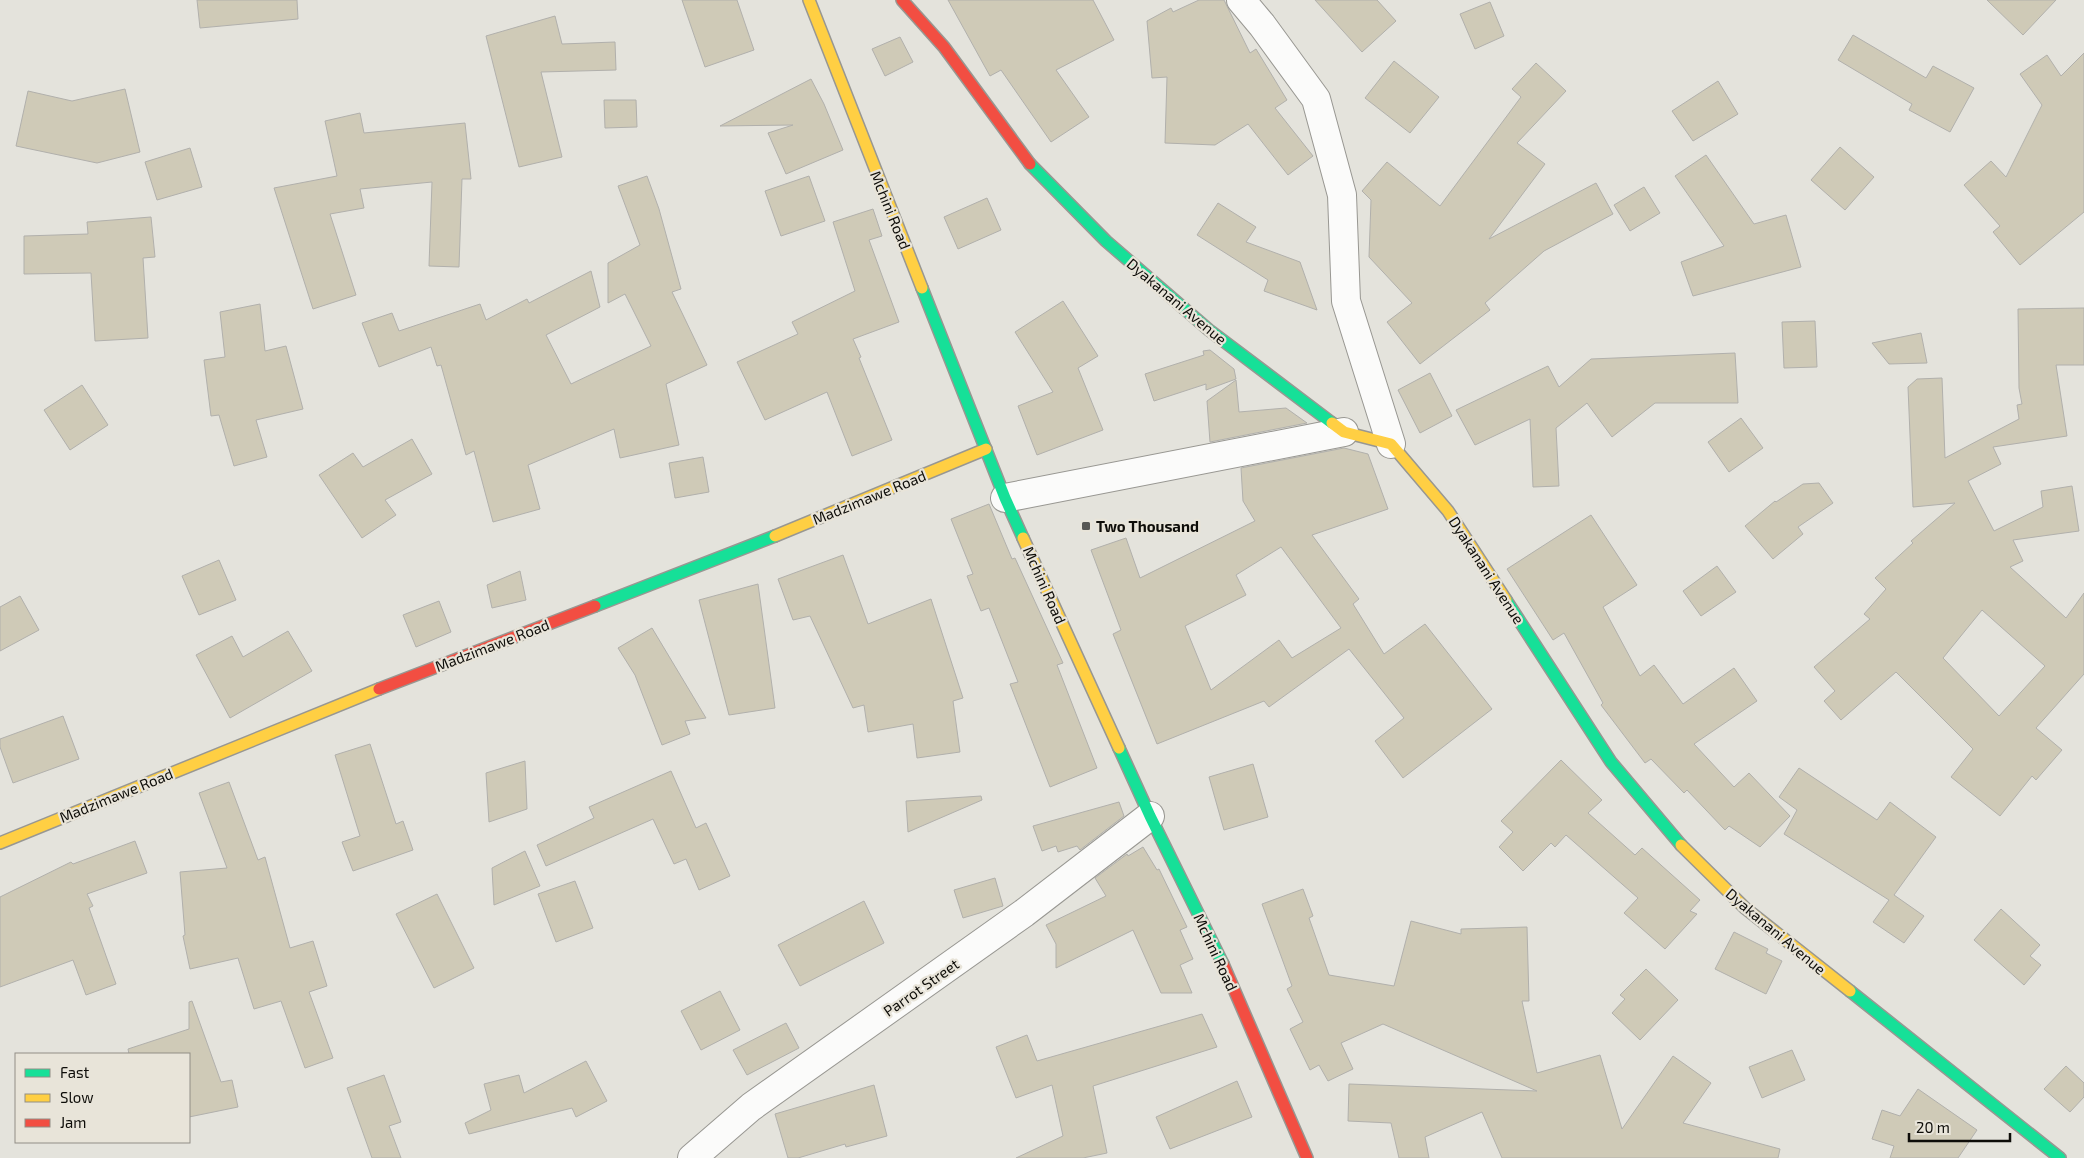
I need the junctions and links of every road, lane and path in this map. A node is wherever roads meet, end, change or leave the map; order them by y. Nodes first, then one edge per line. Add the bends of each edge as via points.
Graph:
1 (810, 0) edge
2 (902, 0) edge
3 (1240, 0) edge
4 (1344, 432) junction
5 (1391, 444) junction
6 (986, 449) junction
7 (1005, 498) junction
8 (1150, 816) junction
9 (0, 843) edge
10 (1305, 1157) edge
11 (692, 1158) edge
12 (2060, 1158) edge

1 - 6 street, Mchini Road
2 - 4 street, Dyakanani Avenue via 944,47 1030,164 1106,241 1209,330
3 - 5 street via 1262,24 1316,99 1342,195 1346,302
4 - 5 street, Dyakanani Avenue
4 - 7 street
5 - 12 street, Dyakanani Avenue via 1448,511 1611,762 1678,842 1745,908
6 - 7 street, Mchini Road
6 - 9 street, Madzimawe Road via 723,557 331,707
7 - 8 street, Mchini Road
8 - 10 street, Mchini Road via 1224,966
8 - 11 street, Parrot Street via 1024,913 751,1107

